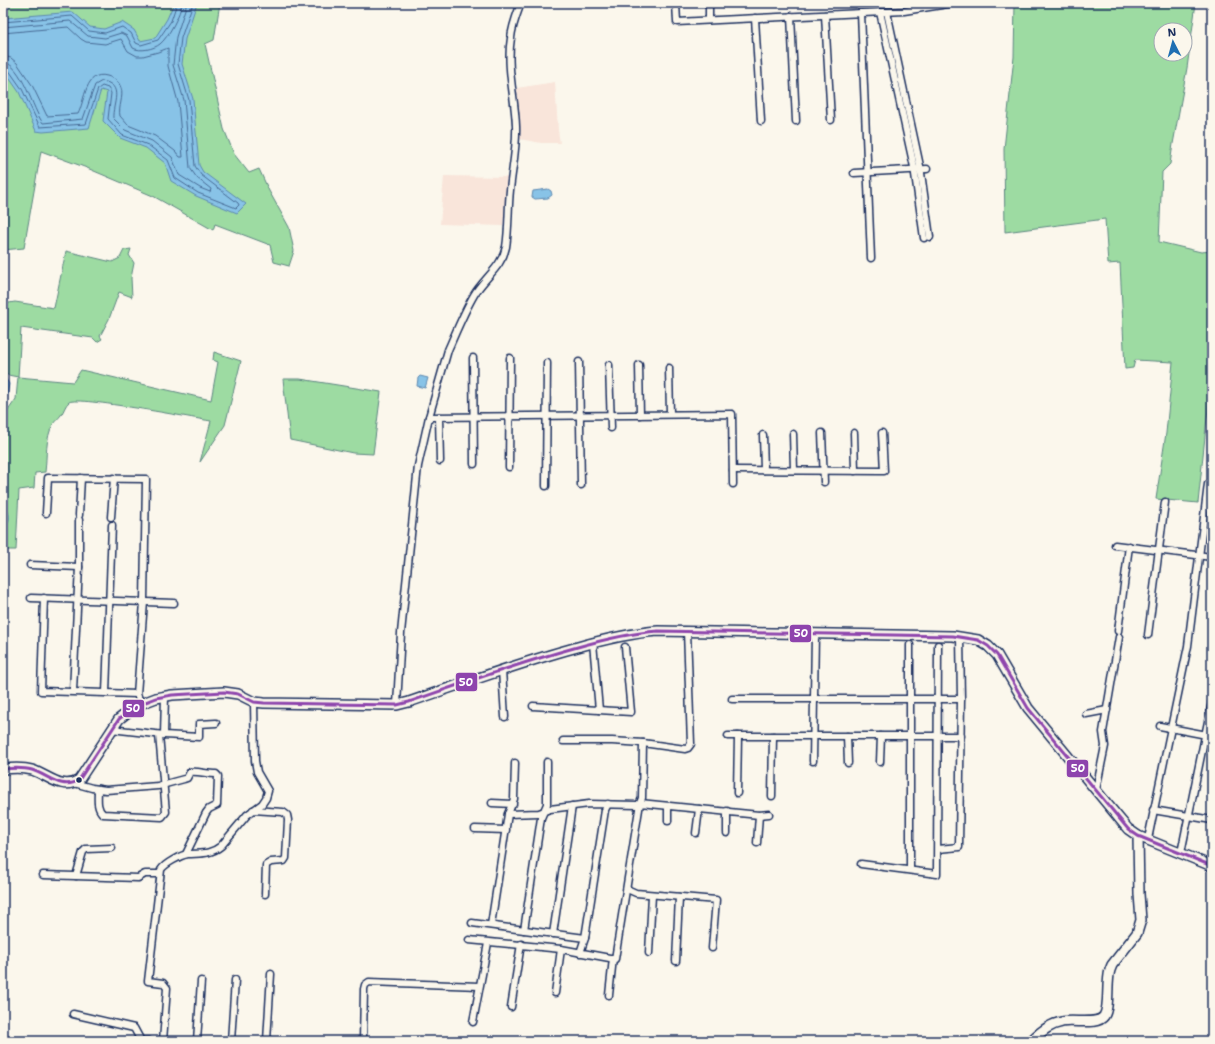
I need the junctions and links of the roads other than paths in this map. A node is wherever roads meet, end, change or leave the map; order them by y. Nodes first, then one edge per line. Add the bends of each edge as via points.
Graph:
1 (521, 3) edge
2 (676, 3) edge
3 (709, 3) edge
4 (954, 3) edge
5 (884, 12) junction
6 (861, 13) junction
7 (825, 15) junction
8 (791, 16) junction
9 (755, 18) junction
10 (709, 20) junction
11 (796, 120) dead end
12 (831, 120) dead end
13 (761, 121) dead end
14 (921, 169) junction
15 (867, 172) junction
16 (854, 173) dead end
17 (927, 238) dead end
18 (871, 258) dead end
19 (473, 358) dead end
20 (510, 358) dead end
21 (579, 362) dead end
22 (547, 363) dead end
23 (609, 364) dead end
24 (639, 365) dead end
25 (669, 368) dead end
26 (640, 414) junction
27 (670, 414) junction
28 (580, 415) junction
29 (611, 415) junction
30 (474, 416) junction
31 (510, 416) junction
32 (546, 416) junction
33 (429, 417) junction
34 (439, 417) junction
35 (611, 428) dead end
36 (822, 433) dead end
37 (854, 433) dead end
38 (882, 433) dead end
39 (793, 434) dead end
40 (763, 435) dead end
41 (440, 461) dead end
42 (474, 464) dead end
43 (509, 467) dead end
44 (733, 470) junction
45 (764, 470) junction
46 (794, 470) junction
47 (823, 471) junction
48 (855, 471) junction
49 (81, 478) junction
50 (114, 478) junction
51 (824, 482) dead end
52 (733, 484) dead end
53 (1208, 484) dead end
54 (581, 485) dead end
55 (546, 486) dead end
56 (1165, 502) dead end
57 (46, 512) dead end
58 (111, 517) dead end
59 (112, 525) dead end
60 (1115, 545) dead end
61 (1129, 546) junction
62 (1158, 550) junction
63 (1199, 556) junction
64 (1212, 557) edge
65 (30, 565) dead end
66 (79, 567) junction
67 (31, 598) dead end
68 (44, 598) junction
69 (77, 599) junction
70 (109, 601) junction
71 (144, 602) junction
72 (174, 603) dead end
73 (687, 631) junction
74 (815, 634) junction
75 (1148, 635) dead end
76 (960, 637) junction
77 (593, 642) junction
78 (910, 645) dead end
79 (938, 645) dead end
80 (625, 647) dead end
81 (502, 670) junction
82 (73, 691) junction
83 (106, 693) junction
84 (137, 694) junction
85 (164, 696) junction
86 (732, 699) dead end
87 (814, 699) junction
88 (910, 699) junction
89 (938, 699) junction
90 (961, 699) junction
91 (254, 702) junction
92 (1212, 702) edge
93 (141, 704) junction
94 (397, 705) junction
95 (532, 706) dead end
96 (599, 710) junction
97 (1107, 710) junction
98 (1086, 714) dead end
99 (505, 716) dead end
100 (216, 723) dead end
101 (1160, 726) dead end
102 (1171, 728) junction
103 (111, 730) junction
104 (162, 735) junction
105 (1205, 735) junction
106 (728, 736) dead end
107 (738, 736) junction
108 (773, 736) junction
109 (813, 736) junction
110 (847, 736) junction
111 (881, 736) junction
112 (910, 736) junction
113 (938, 736) junction
114 (960, 736) junction
115 (1212, 736) edge
116 (563, 741) dead end
117 (642, 744) junction
118 (813, 761) dead end
119 (547, 762) dead end
120 (880, 762) dead end
121 (515, 763) dead end
122 (848, 763) dead end
123 (3, 769) edge
124 (74, 783) junction
125 (163, 784) junction
126 (98, 789) junction
127 (1096, 790) junction
128 (737, 793) dead end
129 (772, 796) dead end
130 (492, 803) dead end
131 (640, 803) junction
132 (513, 804) junction
133 (608, 804) junction
134 (572, 806) junction
135 (668, 807) junction
136 (699, 809) junction
137 (253, 810) junction
138 (1153, 810) junction
139 (544, 811) junction
140 (727, 811) junction
141 (508, 814) junction
142 (769, 814) dead end
143 (759, 815) junction
144 (1190, 816) junction
145 (1212, 820) edge
146 (668, 821) dead end
147 (475, 829) dead end
148 (506, 830) junction
149 (696, 833) dead end
150 (727, 833) dead end
151 (1138, 836) junction
152 (1148, 839) junction
153 (757, 843) dead end
154 (112, 848) dead end
155 (938, 849) junction
156 (1182, 853) junction
157 (186, 854) junction
158 (860, 864) dead end
159 (1212, 866) edge
160 (910, 870) junction
161 (160, 874) junction
162 (44, 875) dead end
163 (76, 876) junction
164 (627, 889) junction
165 (265, 894) dead end
166 (652, 895) junction
167 (679, 898) junction
168 (472, 923) dead end
169 (490, 925) junction
170 (524, 930) junction
171 (553, 934) junction
172 (585, 938) junction
173 (469, 940) dead end
174 (488, 943) junction
175 (521, 944) junction
176 (561, 948) junction
177 (712, 948) dead end
178 (580, 953) junction
179 (649, 953) dead end
180 (613, 958) junction
181 (676, 961) dead end
182 (271, 974) dead end
183 (235, 980) dead end
184 (201, 981) dead end
185 (479, 986) junction
186 (555, 993) dead end
187 (609, 994) dead end
188 (511, 1007) dead end
189 (73, 1014) dead end
190 (473, 1022) dead end
191 (149, 1041) edge
192 (163, 1041) edge
193 (197, 1041) edge
194 (231, 1041) edge
195 (267, 1041) edge
196 (363, 1041) edge
197 (1031, 1041) edge

1 - 33 street via 510,39 516,137 506,247 499,264 477,289 452,341
2 - 10 street via 677,22
3 - 10 street
4 - 5 street
5 - 6 street
5 - 14 street
6 - 7 street
6 - 15 street
7 - 8 street
7 - 12 street
8 - 9 street
8 - 11 street
9 - 10 street
9 - 13 street
14 - 15 street
14 - 17 street
15 - 16 street
15 - 18 street
19 - 30 street
20 - 31 street
21 - 28 street
22 - 32 street
23 - 29 street
24 - 26 street
25 - 27 street
26 - 27 street
26 - 29 street
27 - 44 street via 732,414
28 - 29 street
28 - 32 street
28 - 54 street
29 - 35 street
30 - 31 street
30 - 34 street
30 - 42 street
31 - 32 street
31 - 43 street
32 - 55 street
33 - 34 street
33 - 94 street via 418,466 401,633
34 - 41 street
36 - 47 street
37 - 48 street
38 - 48 street via 884,471
39 - 46 street
40 - 45 street
44 - 45 street
44 - 52 street
45 - 46 street
46 - 47 street
47 - 48 street
47 - 51 street
49 - 50 street
49 - 57 street via 48,478
49 - 66 street
50 - 58 street
50 - 71 street via 146,479
53 - 63 street
56 - 62 street
59 - 70 street
60 - 61 street
61 - 62 street
61 - 97 street
62 - 63 street
62 - 75 street
63 - 64 street
63 - 102 street via 1188,646
65 - 66 street
66 - 69 street
67 - 68 street
68 - 69 street
68 - 82 street via 41,691
69 - 70 street
69 - 82 street
70 - 71 street
70 - 83 street
71 - 72 street
71 - 84 street
73 - 74 street
73 - 77 street via 638,632
73 - 117 street via 690,746 685,749
74 - 76 street
74 - 87 street
76 - 90 street
76 - 127 street via 978,640 997,655 1028,708
77 - 81 street
77 - 96 street
78 - 88 street
79 - 89 street
80 - 96 street via 631,712
81 - 94 street
81 - 99 street
82 - 83 street
83 - 84 street
84 - 93 street
85 - 91 street via 224,692 238,694
85 - 93 street
85 - 104 street
86 - 87 street
87 - 88 street
87 - 109 street
88 - 89 street
88 - 112 street
89 - 90 street
89 - 113 street
90 - 114 street
91 - 94 street
91 - 137 street via 255,761 268,791 262,804
92 - 105 street
93 - 103 street via 119,719
95 - 96 street
97 - 98 street
97 - 127 street via 1103,732 1105,746
100 - 104 street via 199,724 199,737
101 - 102 street
102 - 105 street
102 - 138 street
103 - 104 street
103 - 124 street via 79,780
104 - 125 street
105 - 115 street
105 - 144 street
106 - 107 street
107 - 108 street
107 - 128 street
108 - 109 street
108 - 129 street
109 - 110 street
109 - 118 street
110 - 111 street
110 - 122 street
111 - 112 street
111 - 120 street
112 - 113 street
112 - 160 street
113 - 114 street
113 - 155 street
114 - 155 street via 959,848
116 - 117 street
117 - 131 street
119 - 139 street via 547,804
121 - 132 street
123 - 124 street via 31,770 66,785
124 - 126 street
125 - 126 street
125 - 126 street via 166,812 162,816 103,814 98,806
125 - 157 street via 187,778 190,772 218,776 217,805 206,813
127 - 151 street via 1128,829
130 - 132 street
131 - 133 street via 633,806
131 - 135 street
131 - 164 street
132 - 141 street
133 - 134 street
133 - 172 street
134 - 139 street
134 - 171 street
135 - 136 street
135 - 146 street
136 - 140 street
136 - 149 street
137 - 157 street via 216,850 206,854
137 - 165 street via 283,812 288,820 287,855 284,861 266,865
138 - 144 street
138 - 152 street
139 - 141 street
139 - 170 street
140 - 143 street
140 - 150 street
141 - 148 street
142 - 143 street
143 - 153 street
144 - 145 street
144 - 156 street
147 - 148 street
148 - 169 street
151 - 152 street
151 - 197 street via 1142,920 1137,933 1110,970 1103,1017 1094,1022 1073,1020 1051,1025
152 - 156 street
154 - 163 street via 86,849
155 - 160 street via 937,874
156 - 159 street
157 - 161 street via 162,867
158 - 160 street
161 - 163 street via 145,874 138,878
161 - 192 street via 148,982 163,983 167,988
162 - 163 street
164 - 166 street via 636,894
164 - 180 street via 615,959
166 - 167 street
166 - 179 street
167 - 177 street via 716,900
167 - 181 street
168 - 169 street
169 - 170 street
170 - 171 street
171 - 172 street
172 - 178 street
173 - 174 street
174 - 175 street
174 - 185 street
175 - 176 street
175 - 188 street
176 - 178 street
176 - 186 street
178 - 180 street
180 - 187 street
182 - 195 street
183 - 194 street
184 - 193 street
185 - 190 street
185 - 196 street via 369,982 364,989
189 - 191 street via 134,1028 141,1040

